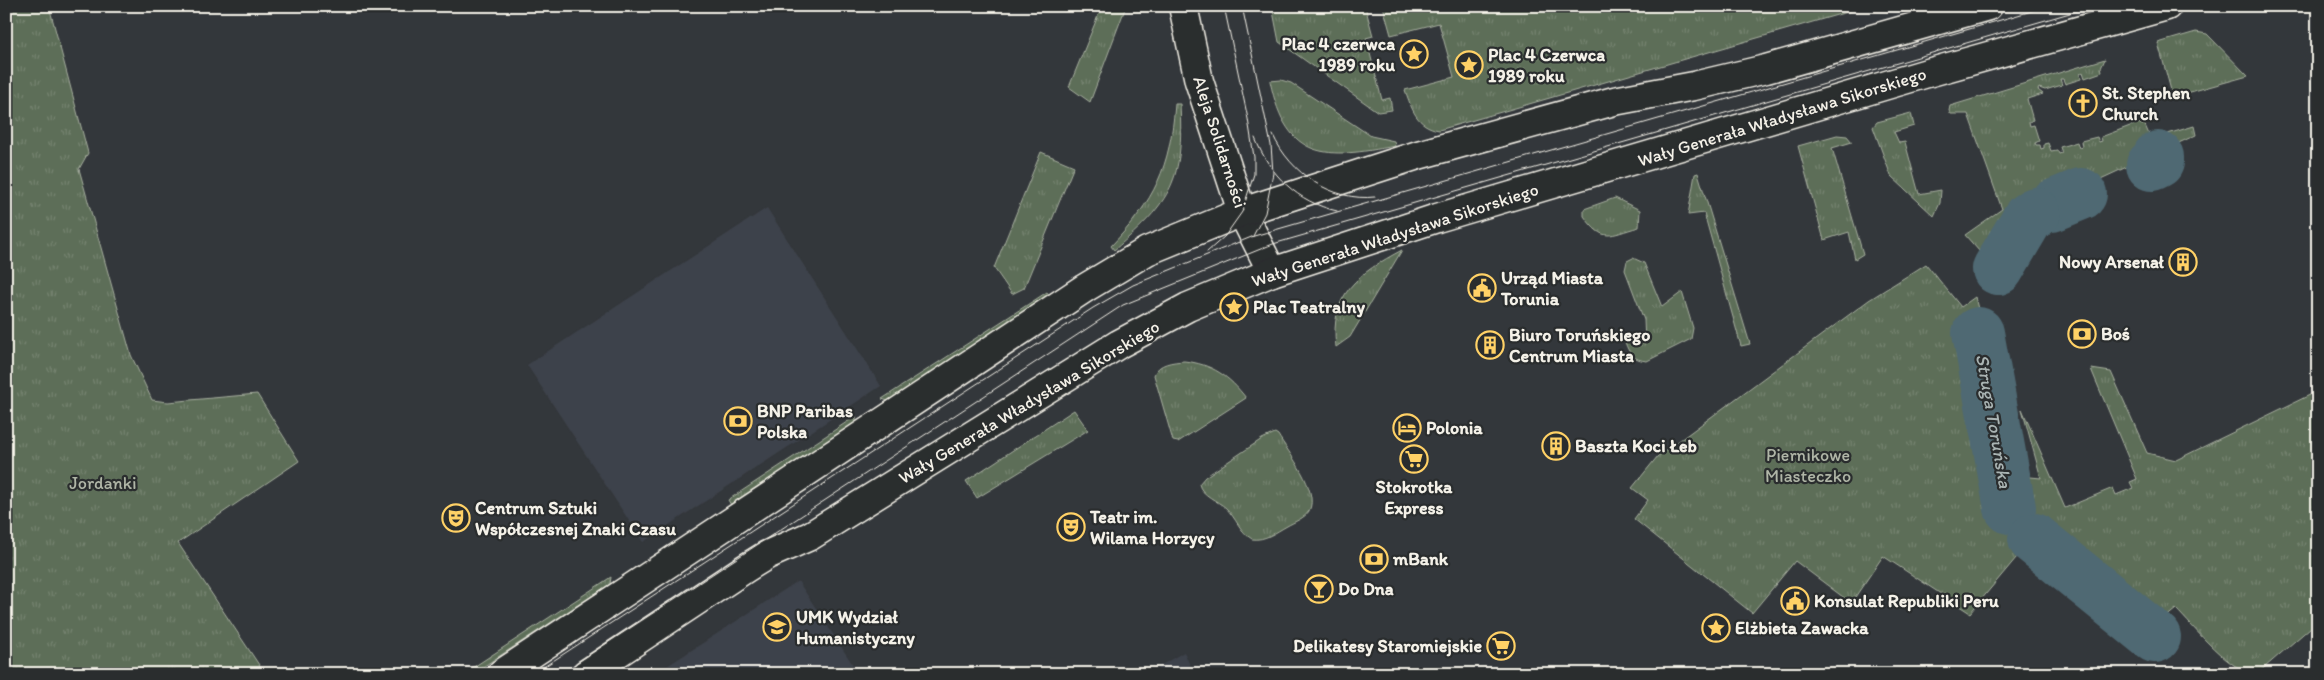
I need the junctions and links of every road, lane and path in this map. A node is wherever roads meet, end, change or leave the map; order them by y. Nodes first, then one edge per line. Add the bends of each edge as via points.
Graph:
1 (1183, 6) edge
2 (1988, 6) edge
3 (2166, 6) edge
4 (1242, 212) junction
5 (1272, 272) junction
6 (501, 674) edge
7 (586, 674) edge

1 - 4 street, Aleja Solidarności via 1199,81
2 - 4 street via 1766,69 1606,103 1418,156
3 - 5 street, Wały Generała Władysława Sikorskiego via 1437,218
4 - 5 street, Aleja Solidarności
4 - 6 street via 1147,251 1085,288
5 - 7 street, Wały Generała Władysława Sikorskiego via 1188,308 1119,344 810,536 746,568

